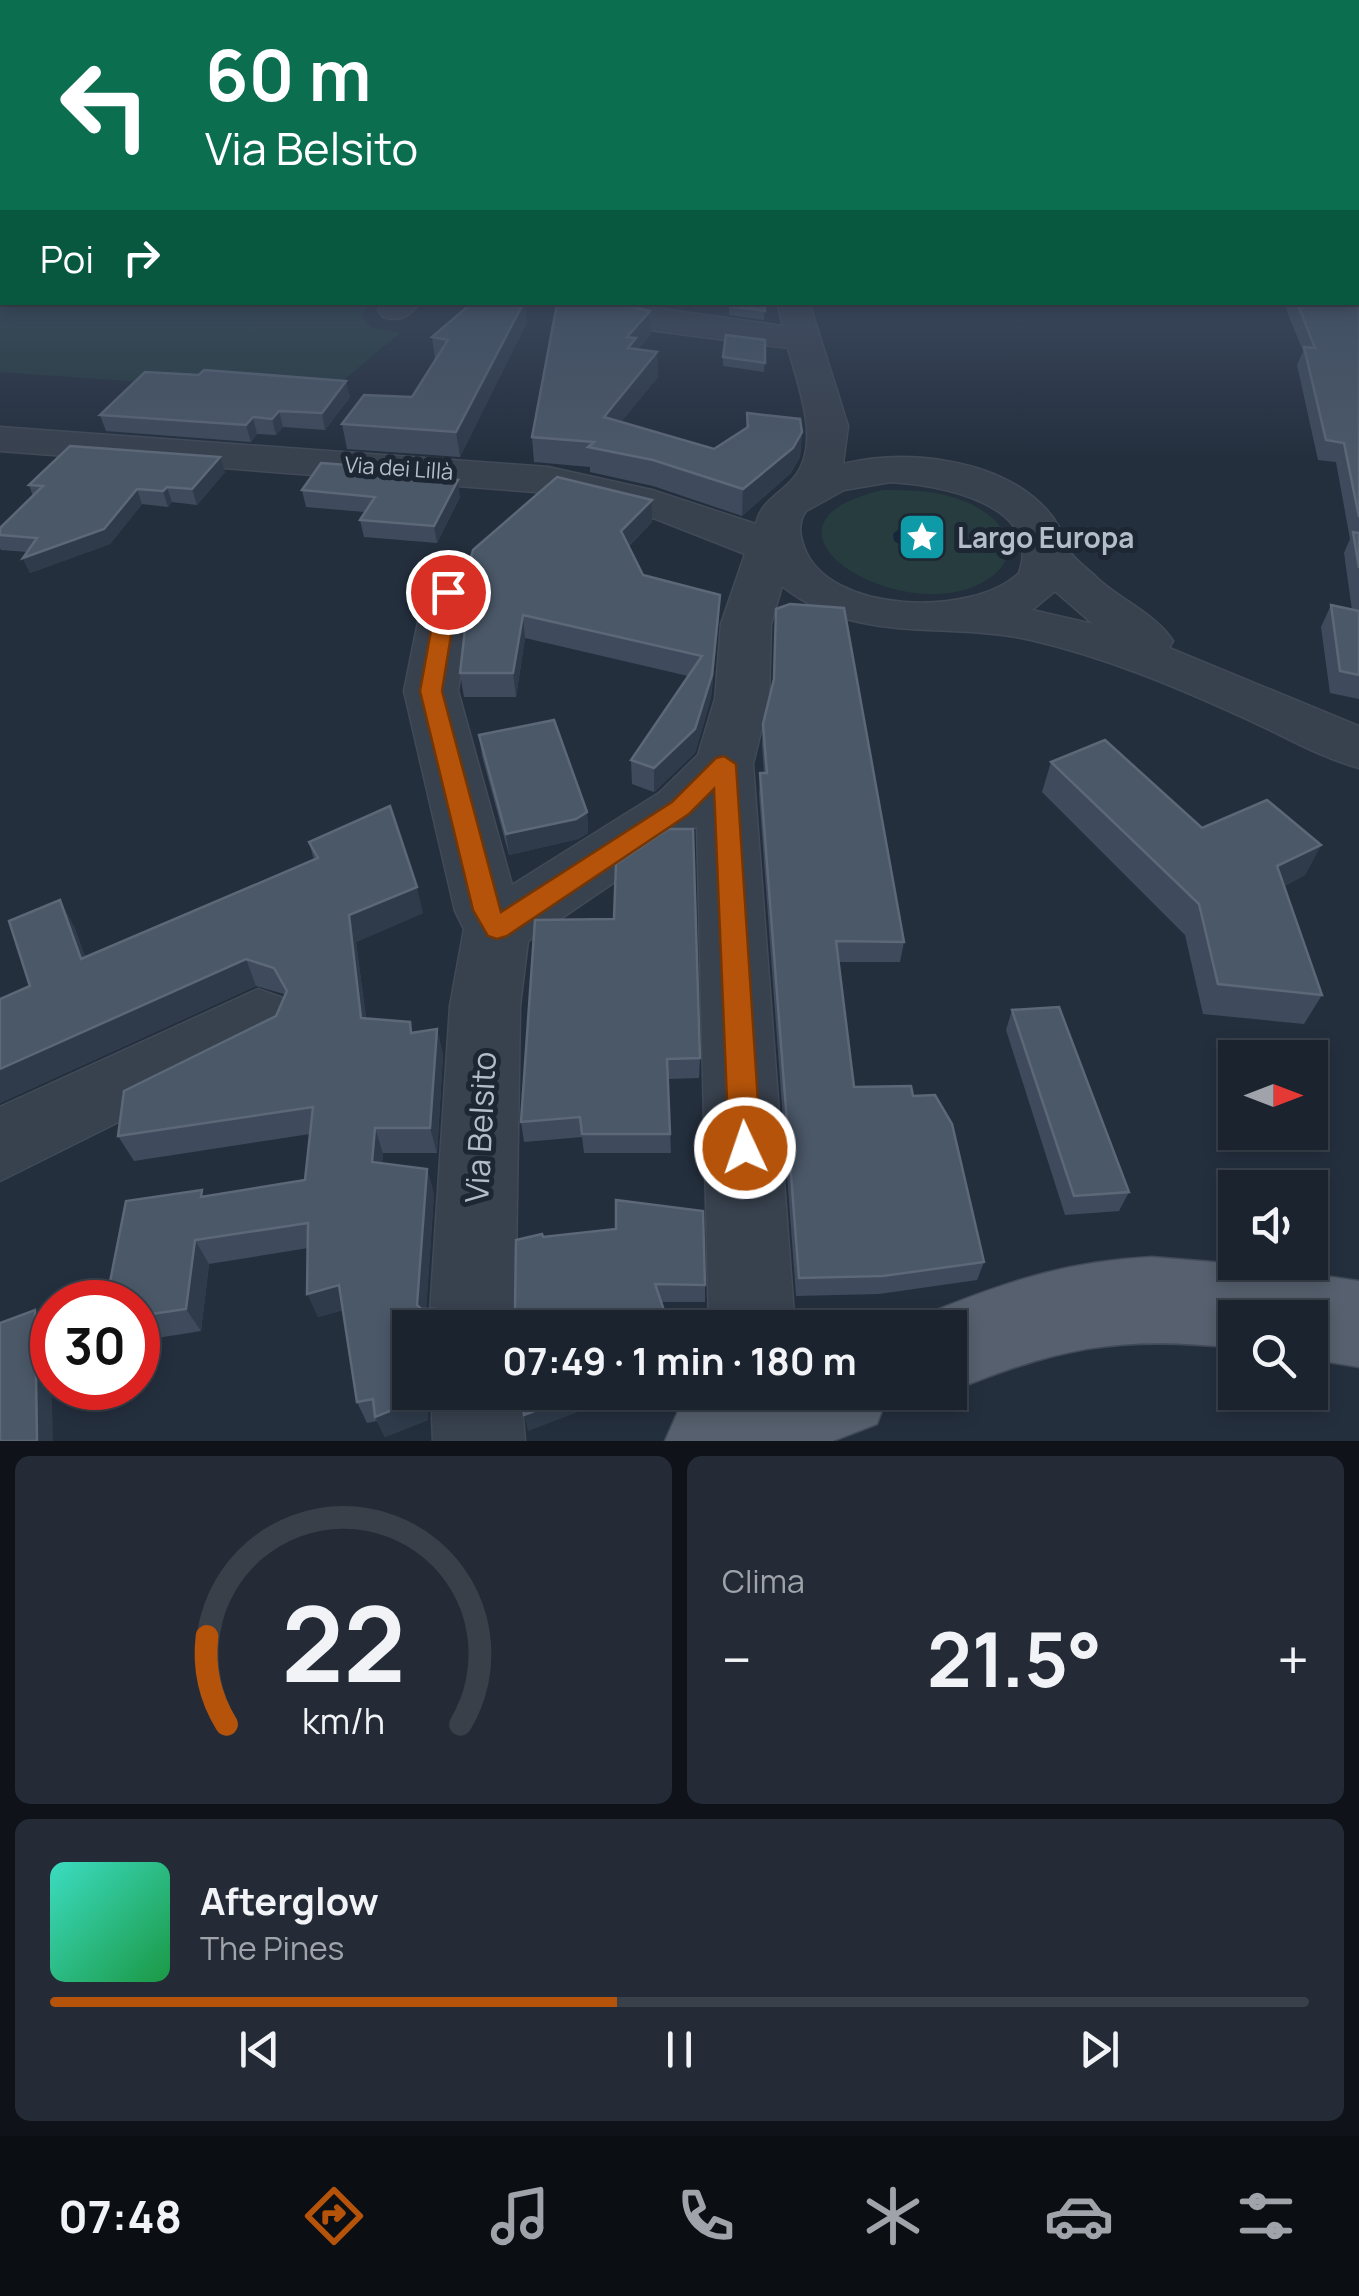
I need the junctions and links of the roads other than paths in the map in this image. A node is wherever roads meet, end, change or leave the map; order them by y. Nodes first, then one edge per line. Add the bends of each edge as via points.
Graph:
1 (668, 322) edge
2 (799, 322) edge
3 (804, 339) junction
4 (828, 426) junction
5 (0, 439) edge
6 (891, 469) junction
7 (807, 489) junction
8 (1047, 556) junction
9 (778, 559) junction
10 (448, 592) dead end
11 (971, 615) junction
12 (1210, 679) junction
13 (1359, 750) edge
14 (724, 764) junction
15 (497, 928) junction
16 (258, 1019) dead end
17 (0, 1145) edge
18 (473, 1310) edge
19 (751, 1310) edge
20 (1359, 1324) edge
21 (967, 1341) edge
22 (477, 1410) edge
23 (778, 1410) edge
24 (741, 1420) edge
25 (479, 1441) edge

1 - 3 street
2 - 3 street
3 - 4 street
4 - 6 street via 846,450
4 - 7 street via 821,470
5 - 9 street, Via dei Lillà via 548,480 738,532
6 - 7 street via 831,478
6 - 8 street via 955,477 1011,501 1043,536
7 - 9 street via 789,504
8 - 11 street via 1042,576 1026,592
8 - 12 street via 1124,627
9 - 11 street, Via dei Lillà via 827,595 896,616
9 - 14 street via 746,624 742,699
10 - 15 street, Via Belsito via 431,691
11 - 12 street via 1082,634
12 - 13 street
14 - 15 street via 680,808
14 - 19 street
15 - 18 street, Via Belsito via 485,1006
16 - 17 street
20 - 21 main road via 1165,1297 1116,1298 1036,1312
22 - 25 street
23 - 24 main road

